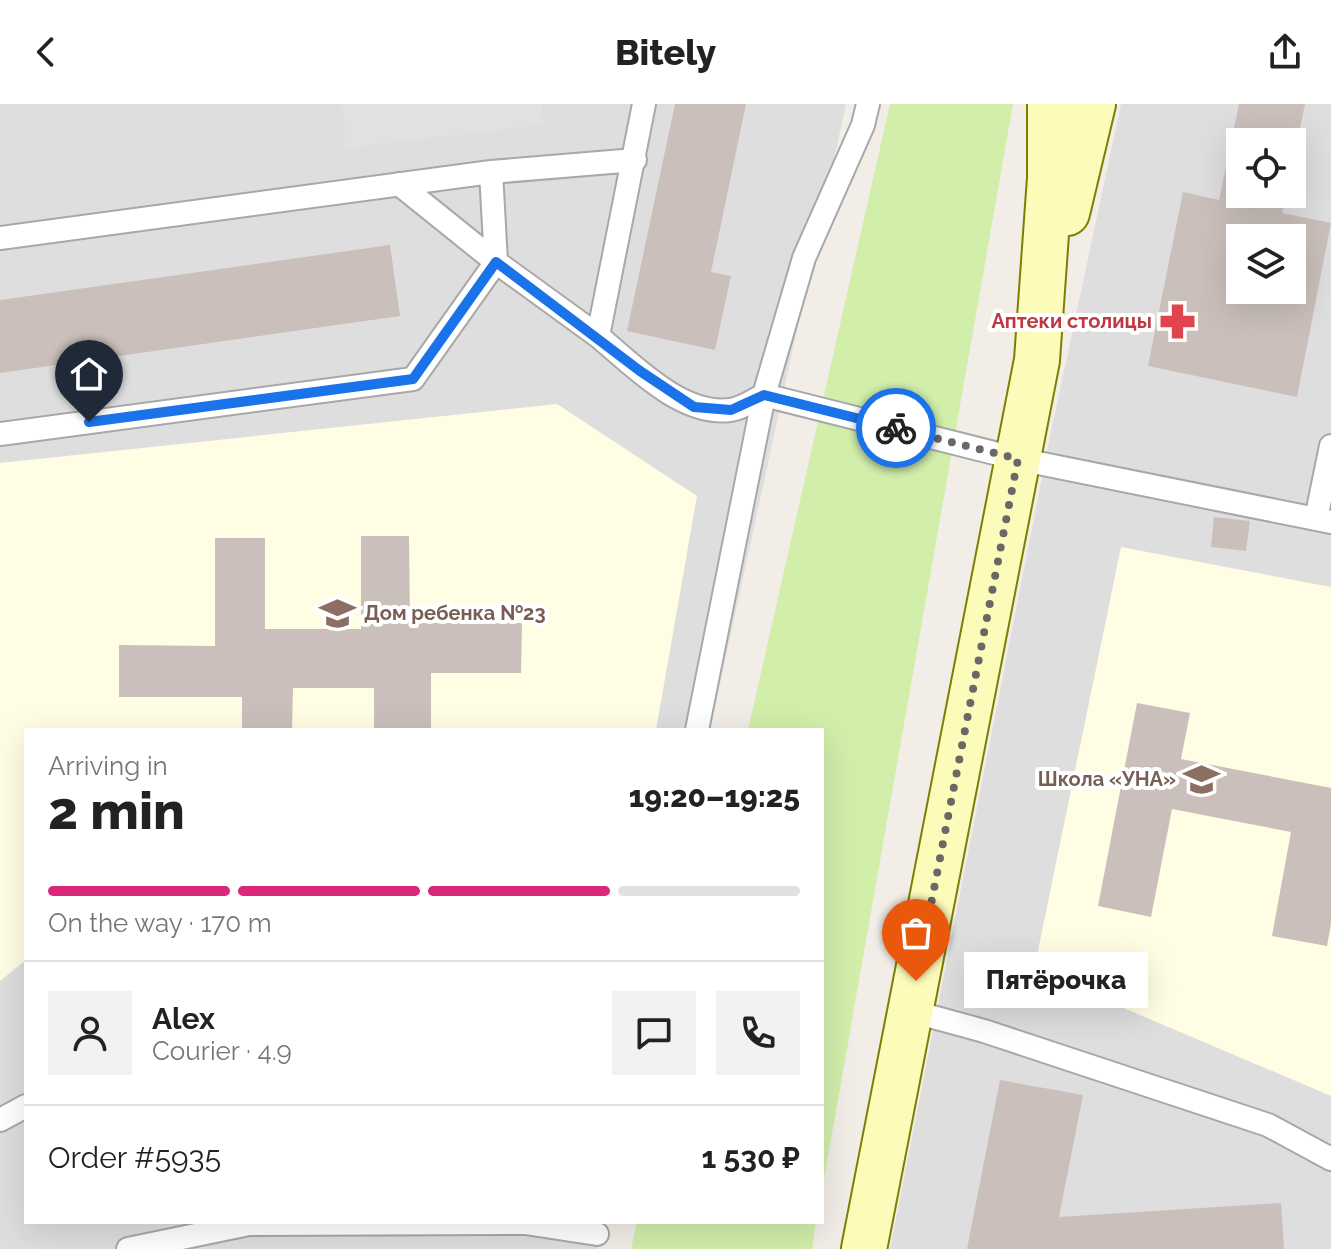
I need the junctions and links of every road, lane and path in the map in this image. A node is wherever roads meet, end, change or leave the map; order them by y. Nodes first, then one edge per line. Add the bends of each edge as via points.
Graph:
1 (644, 104) edge
2 (868, 104) edge
3 (1050, 104) edge
4 (1093, 104) edge
5 (635, 160) junction
6 (491, 172) junction
7 (399, 184) junction
8 (0, 238) edge
9 (496, 262) junction
10 (1042, 321) junction
11 (598, 336) junction
12 (764, 395) junction
13 (0, 434) edge
14 (1331, 446) edge
15 (1018, 459) junction
16 (1324, 520) edge
17 (697, 728) edge
18 (911, 1011) junction
19 (24, 1107) edge
20 (0, 1120) edge
21 (1331, 1159) edge
22 (244, 1224) edge
23 (531, 1224) edge
24 (597, 1235) edge
25 (128, 1249) edge
26 (864, 1249) edge

1 - 5 lane
2 - 12 lane via 804,258
3 - 10 street
4 - 10 street
5 - 6 lane
5 - 11 lane
6 - 7 lane
6 - 9 lane
7 - 8 lane
7 - 9 lane
9 - 11 lane
9 - 13 lane via 413,379
10 - 15 street
11 - 12 lane via 694,407 731,410
12 - 15 lane
12 - 17 lane
14 - 16 lane
15 - 16 lane
15 - 18 street
18 - 21 lane via 1268,1125
18 - 26 street
19 - 20 lane
22 - 25 lane
23 - 24 lane

